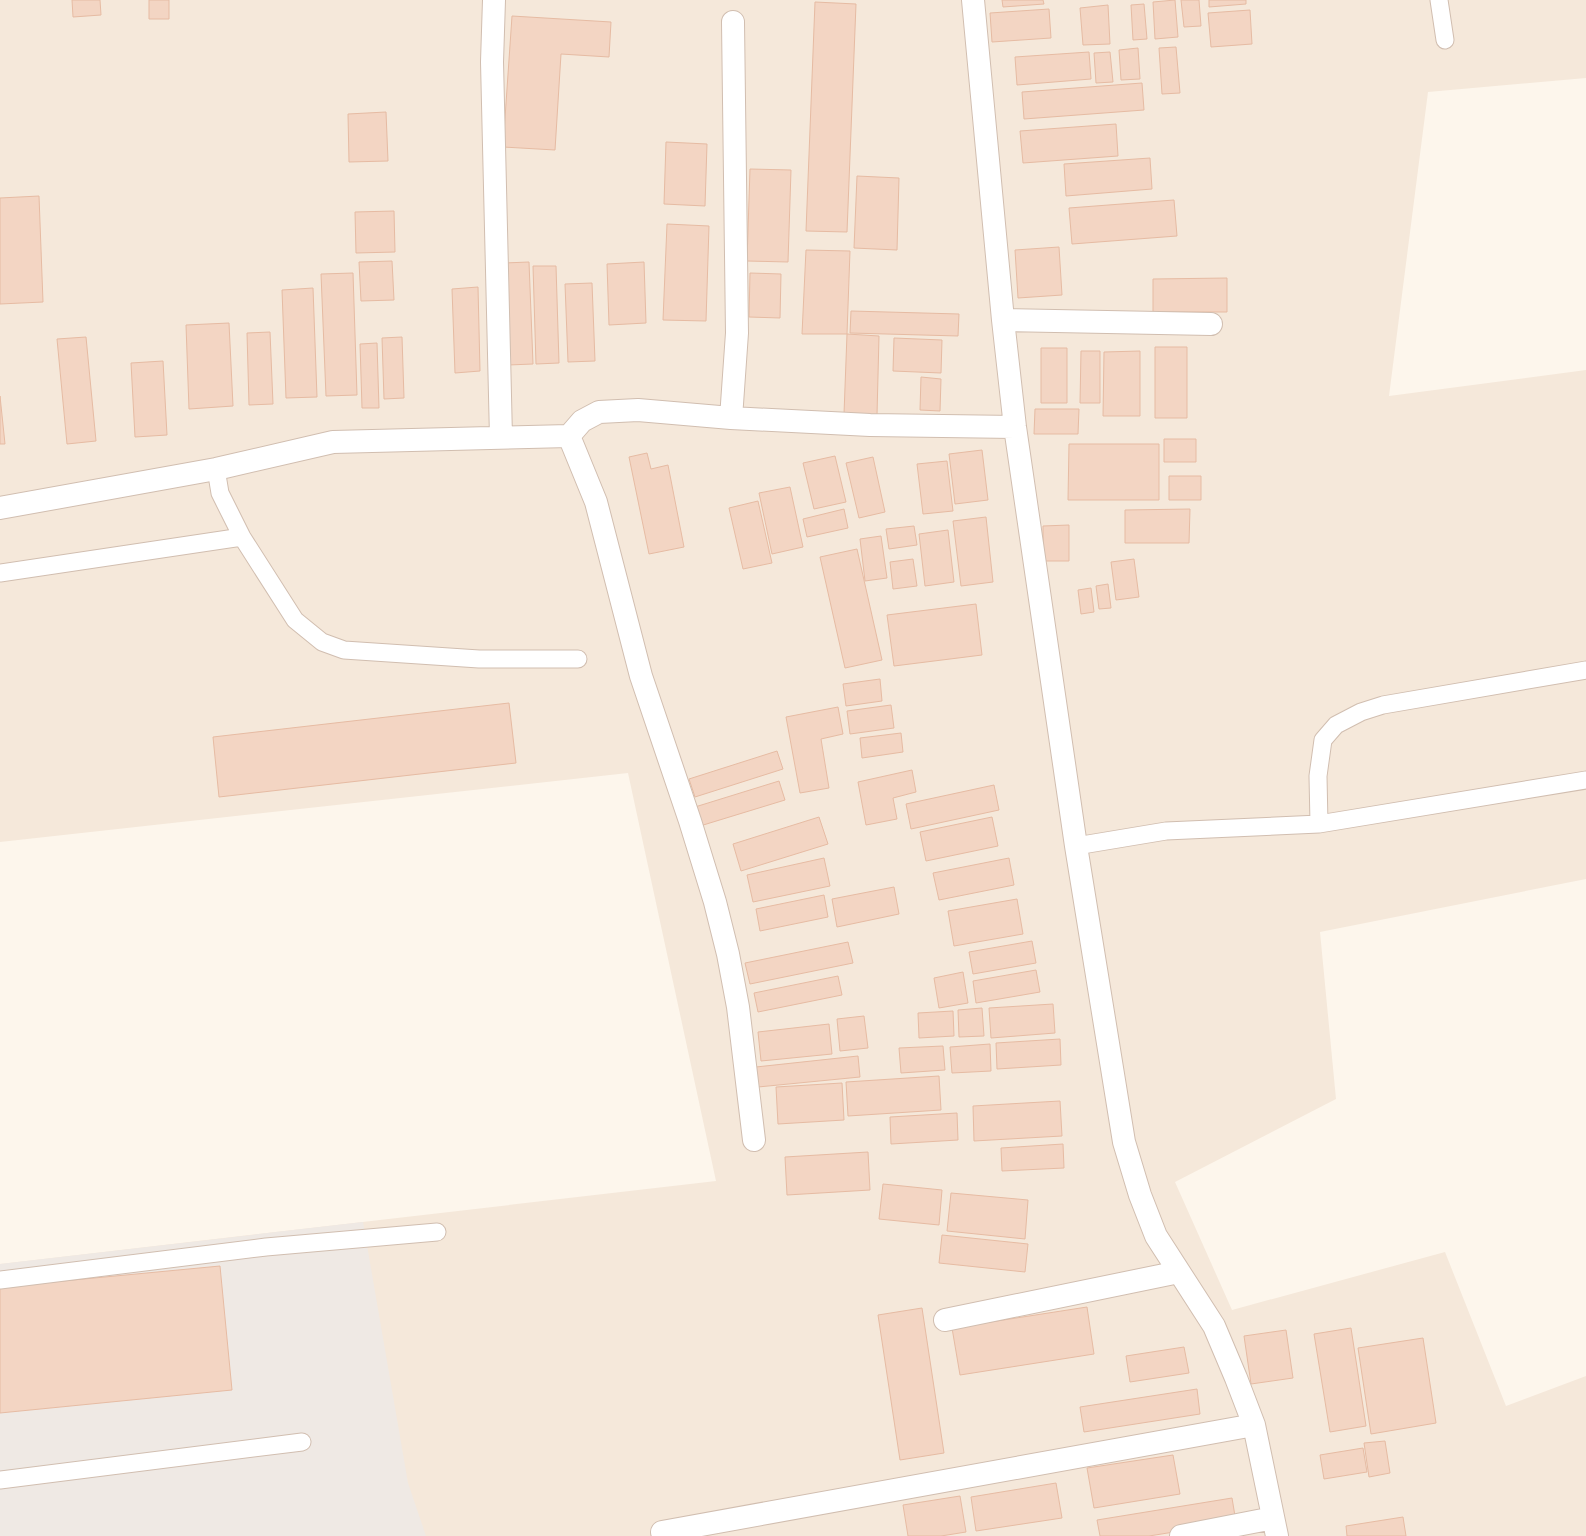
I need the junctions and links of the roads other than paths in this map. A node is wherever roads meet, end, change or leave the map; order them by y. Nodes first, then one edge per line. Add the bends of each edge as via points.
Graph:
1 (494, 0) edge
2 (973, 0) edge
3 (1439, 0) edge
4 (733, 22) dead end
5 (1444, 40) dead end
6 (1003, 320) junction
7 (1211, 324) dead end
8 (731, 418) junction
9 (1015, 427) junction
10 (502, 436) junction
11 (569, 436) junction
12 (216, 469) junction
13 (0, 508) edge
14 (242, 537) junction
15 (0, 573) edge
16 (578, 659) dead end
17 (1586, 670) edge
18 (1586, 780) edge
19 (1319, 824) junction
20 (1076, 846) junction
21 (754, 1140) dead end
22 (437, 1232) dead end
23 (1179, 1272) junction
24 (0, 1280) edge
25 (945, 1320) dead end
26 (1254, 1425) junction
27 (302, 1442) dead end
28 (0, 1480) edge
29 (1275, 1527) edge
30 (662, 1532) dead end
31 (1181, 1536) edge

1 - 10 street via 492,62
2 - 6 street
3 - 5 lane
4 - 8 street via 737,333
6 - 7 street
6 - 9 street
8 - 9 street via 870,425
8 - 11 street via 638,410 600,412 582,420
9 - 20 street
10 - 11 street
10 - 12 street via 333,442
11 - 21 street via 596,502 641,676 715,902 738,1007
12 - 13 street
12 - 14 lane via 220,493
14 - 15 lane
14 - 16 lane via 295,620 322,642 337,648 479,659
17 - 19 lane via 1383,705 1361,712 1336,725 1323,740 1318,776
18 - 19 lane
19 - 20 lane via 1166,831
20 - 23 street via 1124,1142 1156,1236
22 - 24 lane via 266,1247
23 - 25 street
23 - 26 street via 1214,1326
26 - 29 street
26 - 30 street
27 - 28 lane
29 - 31 street

